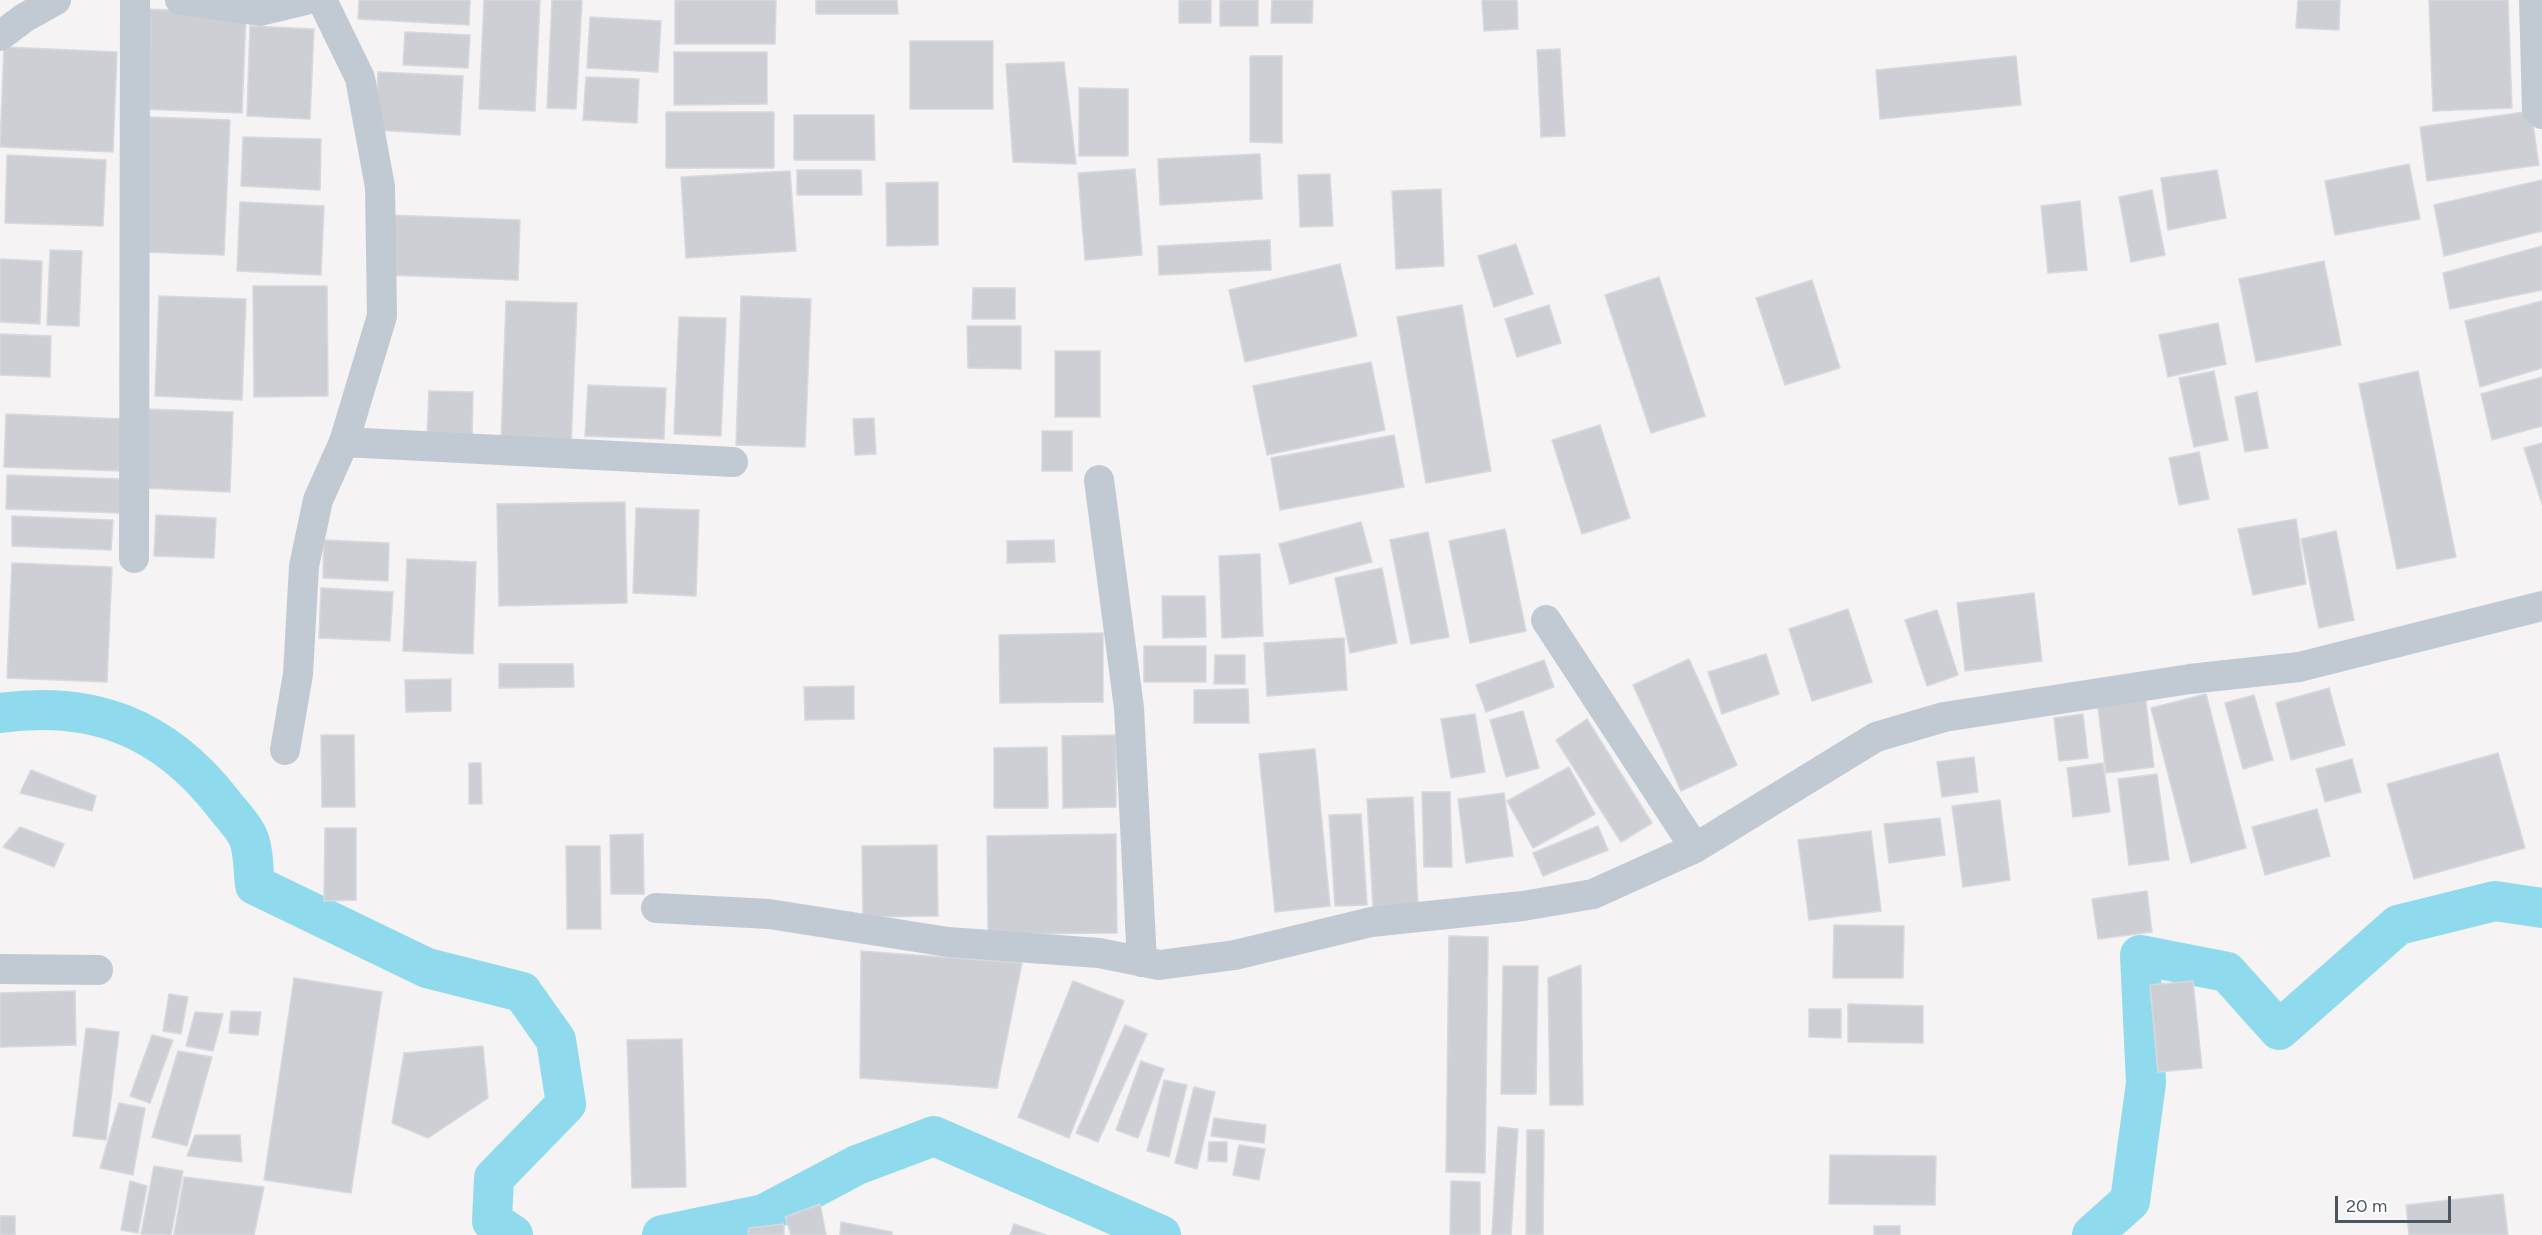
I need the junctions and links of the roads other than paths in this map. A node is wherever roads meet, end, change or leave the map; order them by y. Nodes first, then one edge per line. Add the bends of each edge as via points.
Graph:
1 (56, 0) edge
2 (135, 0) edge
3 (180, 0) edge
4 (306, 0) edge
5 (322, 0) edge
6 (2534, 0) edge
7 (0, 36) edge
8 (2542, 114) edge
9 (344, 442) junction
10 (734, 462) dead end
11 (1099, 480) dead end
12 (135, 558) dead end
13 (2542, 606) edge
14 (1546, 620) dead end
15 (285, 750) dead end
16 (1695, 848) junction
17 (656, 908) dead end
18 (1142, 962) junction
19 (0, 969) edge
20 (98, 970) dead end

1 - 7 street
2 - 12 street
3 - 4 street via 260,10
5 - 9 street via 360,78 380,187 382,316
6 - 8 street via 2537,110
9 - 10 street
9 - 15 street via 318,500 304,566 298,674
11 - 18 street via 1130,708
13 - 16 street via 2299,667 2190,679 1944,717 1876,737
14 - 16 street
16 - 18 street via 1593,894 1523,906 1371,922 1235,955 1159,965
17 - 18 street via 770,914 948,942 1099,953
19 - 20 street

